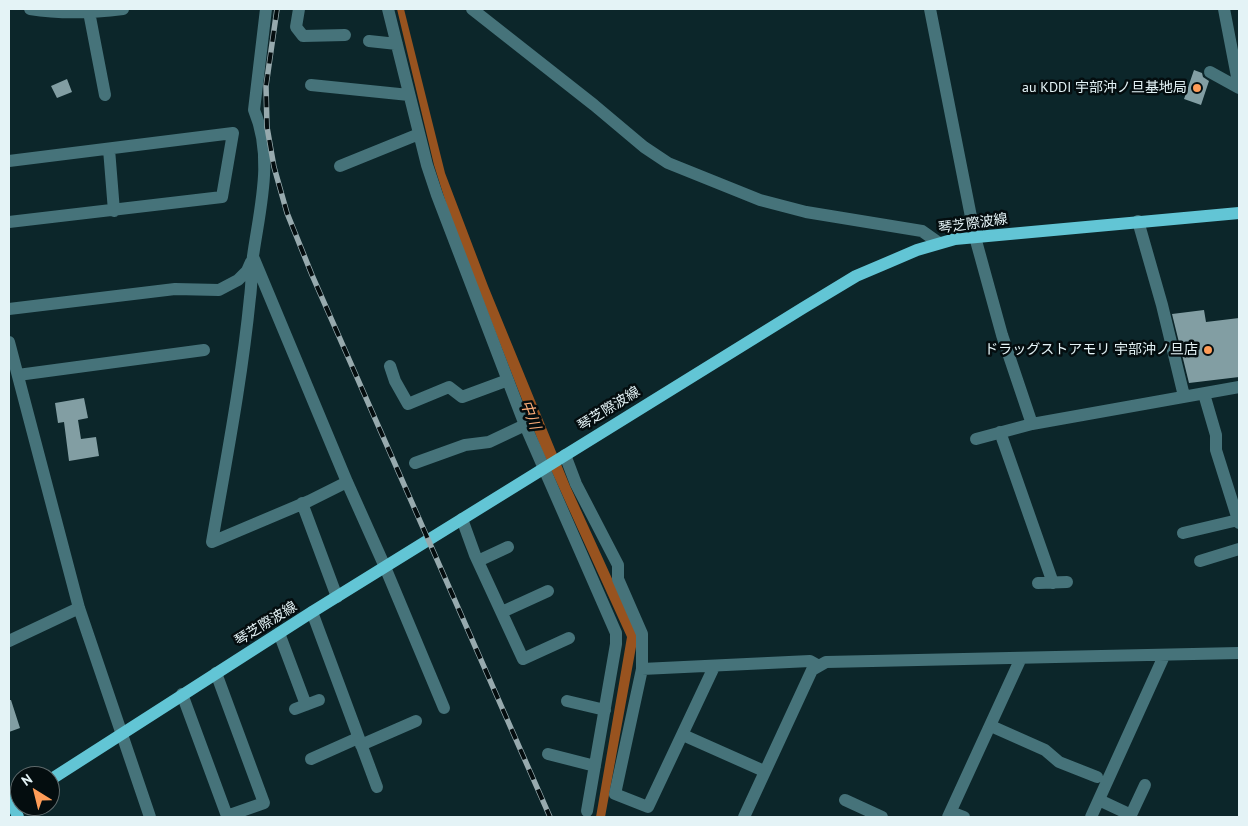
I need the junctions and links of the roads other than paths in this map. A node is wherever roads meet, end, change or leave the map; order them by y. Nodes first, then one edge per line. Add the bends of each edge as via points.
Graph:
1 (30, 9) edge
2 (123, 9) edge
3 (266, 9) edge
4 (299, 9) edge
5 (388, 9) edge
6 (472, 9) edge
7 (930, 9) edge
8 (1224, 9) edge
9 (89, 12) junction
10 (345, 35) dead end
11 (369, 41) dead end
12 (397, 44) junction
13 (1210, 72) dead end
14 (311, 85) dead end
15 (1239, 88) edge
16 (105, 95) dead end
17 (409, 95) junction
18 (419, 134) junction
19 (109, 149) junction
20 (9, 161) edge
21 (340, 166) dead end
22 (114, 211) junction
23 (1239, 213) edge
24 (1138, 221) junction
25 (9, 222) edge
26 (975, 237) junction
27 (939, 243) junction
28 (253, 257) junction
29 (9, 309) edge
30 (9, 342) edge
31 (204, 350) dead end
32 (390, 366) dead end
33 (18, 375) junction
34 (508, 380) junction
35 (1239, 387) edge
36 (1204, 394) junction
37 (1184, 396) junction
38 (1032, 424) junction
39 (525, 425) junction
40 (1000, 432) junction
41 (976, 439) dead end
42 (563, 455) junction
43 (415, 463) dead end
44 (546, 467) junction
45 (347, 482) junction
46 (302, 503) junction
47 (462, 519) junction
48 (1239, 522) edge
49 (1183, 533) dead end
50 (508, 547) dead end
51 (1239, 549) edge
52 (478, 560) junction
53 (1200, 560) dead end
54 (385, 567) junction
55 (1066, 582) dead end
56 (1038, 583) dead end
57 (1052, 583) junction
58 (548, 591) dead end
59 (337, 597) junction
60 (626, 601) junction
61 (79, 608) junction
62 (609, 608) junction
63 (312, 612) junction
64 (502, 612) junction
65 (279, 633) junction
66 (569, 638) dead end
67 (9, 641) edge
68 (1239, 653) edge
69 (1164, 656) junction
70 (1021, 658) junction
71 (818, 666) junction
72 (714, 667) junction
73 (642, 669) junction
74 (216, 673) junction
75 (182, 694) junction
76 (319, 700) dead end
77 (567, 701) dead end
78 (444, 708) dead end
79 (605, 710) junction
80 (416, 722) dead end
81 (991, 726) junction
82 (120, 734) junction
83 (683, 735) junction
84 (359, 741) junction
85 (548, 754) dead end
86 (311, 759) dead end
87 (595, 766) junction
88 (764, 771) junction
89 (60, 773) edge
90 (1097, 777) dead end
91 (1145, 785) dead end
92 (377, 786) dead end
93 (1099, 800) junction
94 (852, 808) edge
95 (587, 811) dead end
96 (950, 814) edge
97 (1130, 816) edge
98 (150, 817) edge
99 (744, 817) edge
100 (882, 817) edge
101 (964, 817) edge
102 (1091, 817) edge

1 - 9 street
2 - 9 street
3 - 28 street via 254,110 260,124 265,169
4 - 10 street via 296,27 303,36
5 - 12 street
6 - 27 street via 668,163 760,200 806,212 922,231
7 - 26 street
8 - 15 street
9 - 16 street
11 - 12 street
12 - 17 street
13 - 15 street
14 - 17 street
17 - 18 street
18 - 21 street
18 - 34 street via 426,165
19 - 20 street
19 - 22 street
19 - 22 street via 232,134 222,197
22 - 25 street
23 - 24 main road, 琴芝際波線
24 - 26 main road, 琴芝際波線
24 - 37 street
26 - 27 main road, 琴芝際波線
26 - 38 street via 1002,335
27 - 42 main road, 琴芝際波線 via 856,276
28 - 29 street via 238,280 220,290 175,289
28 - 45 street
28 - 46 street via 237,392 212,542
30 - 33 street
31 - 33 street
32 - 34 street via 408,404 449,387 462,397
33 - 61 street
34 - 39 street
35 - 36 street
36 - 37 street
36 - 48 street via 1216,435 1216,450
37 - 38 street
38 - 40 street
39 - 43 street via 489,442 465,445
39 - 44 street
40 - 41 street
40 - 57 street
42 - 44 main road, 琴芝際波線
42 - 60 street via 618,565 618,580
44 - 47 main road, 琴芝際波線
44 - 62 street
45 - 46 street
45 - 54 street
46 - 59 street
47 - 52 street
47 - 54 main road, 琴芝際波線
48 - 49 street
50 - 52 street
51 - 53 street
52 - 64 street
54 - 59 main road, 琴芝際波線
54 - 78 street
55 - 57 street
56 - 57 street
58 - 64 street
59 - 63 main road, 琴芝際波線
60 - 62 street
60 - 73 street via 642,634
61 - 67 street
61 - 82 street
62 - 79 street via 616,644
63 - 65 main road, 琴芝際波線
63 - 84 street
64 - 66 street via 523,658
65 - 74 main road, 琴芝際波線
65 - 76 street via 301,707
68 - 69 street
69 - 70 street
69 - 93 street
70 - 71 street via 826,662
70 - 81 street
71 - 72 street via 810,661
71 - 88 street via 812,670
72 - 73 street
72 - 83 street
73 - 83 street via 615,794 648,807
74 - 75 main road, 琴芝際波線
74 - 75 street via 264,804 227,816
75 - 82 main road, 琴芝際波線
77 - 79 street
79 - 87 street
80 - 84 street
81 - 90 street via 1045,750 1059,762
81 - 96 street
82 - 89 main road, 琴芝際波線
82 - 98 street
83 - 88 street
84 - 86 street
84 - 92 street
85 - 87 street
87 - 95 street
88 - 99 street
91 - 97 street
93 - 97 street
93 - 102 street
94 - 100 street
96 - 101 street

